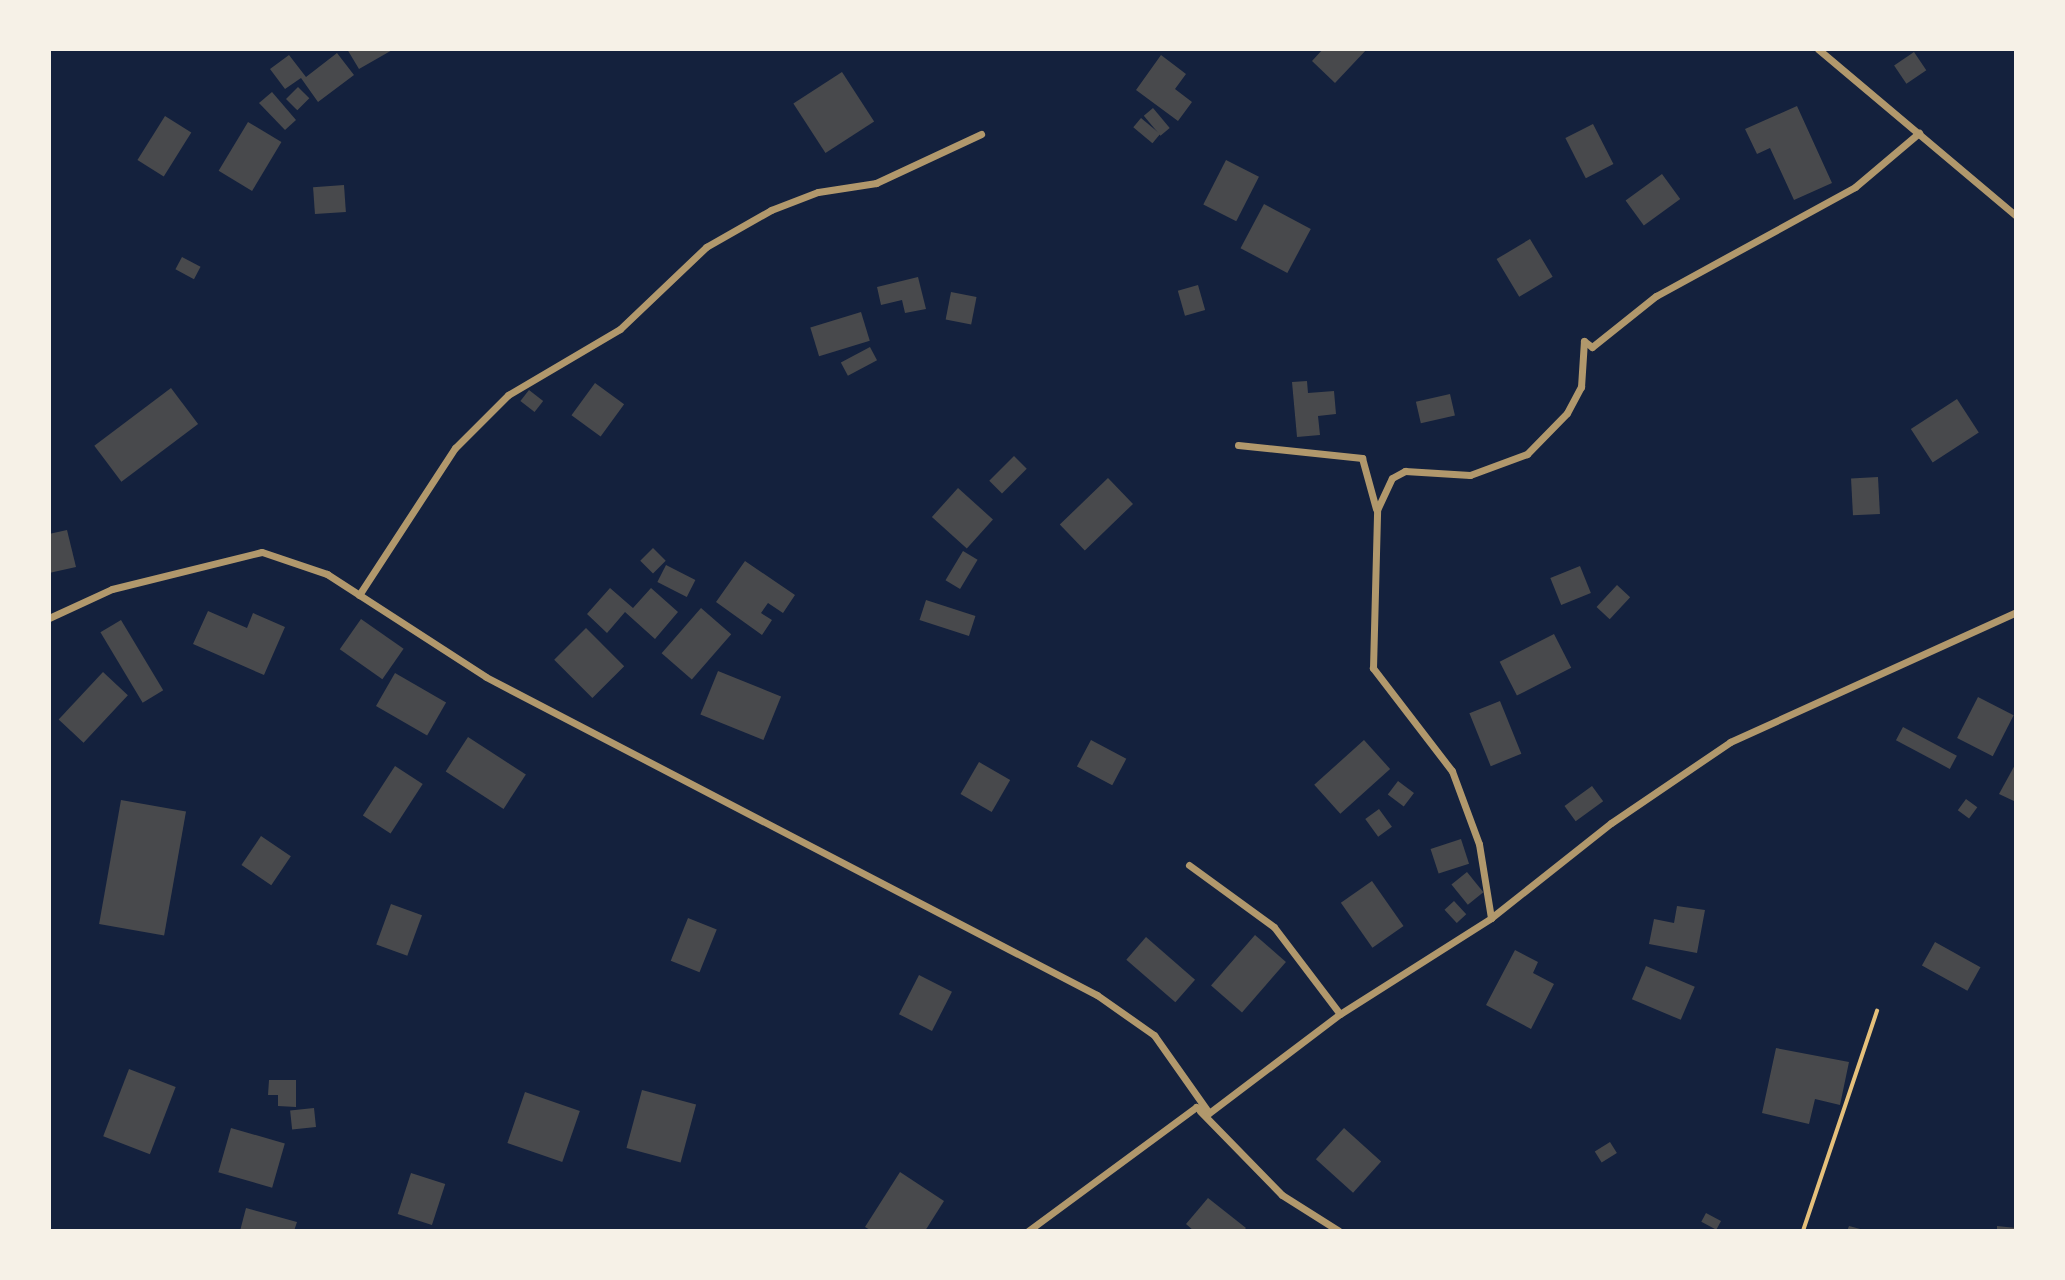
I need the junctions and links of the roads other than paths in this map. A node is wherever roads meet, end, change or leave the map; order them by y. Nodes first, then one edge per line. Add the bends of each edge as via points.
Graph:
1 (1818, 49) edge
2 (1919, 133) junction
3 (981, 134) dead end
4 (2016, 216) edge
5 (1238, 445) dead end
6 (1377, 510) junction
7 (359, 595) junction
8 (2016, 612) edge
9 (49, 618) edge
10 (1189, 865) dead end
11 (1491, 918) junction
12 (1340, 1014) junction
13 (1196, 1107) junction
14 (1209, 1113) junction
15 (1028, 1231) edge
16 (1339, 1231) edge

1 - 2 street
2 - 4 street
2 - 6 street via 1855,187 1656,296 1592,347 1584,341 1581,387 1567,413 1527,454 1470,475 1405,471 1392,478
3 - 7 street via 876,183 818,192 771,210 706,247 620,329 508,395 455,448
5 - 6 street via 1362,458
6 - 11 street via 1373,668 1452,771 1479,844
7 - 9 street via 327,574 262,552 112,589
7 - 14 street via 486,677 1097,995 1154,1035
8 - 11 street via 1730,742 1611,823
10 - 12 street via 1274,927
11 - 12 street
12 - 14 street
13 - 14 street
13 - 15 street
13 - 16 street via 1282,1195

